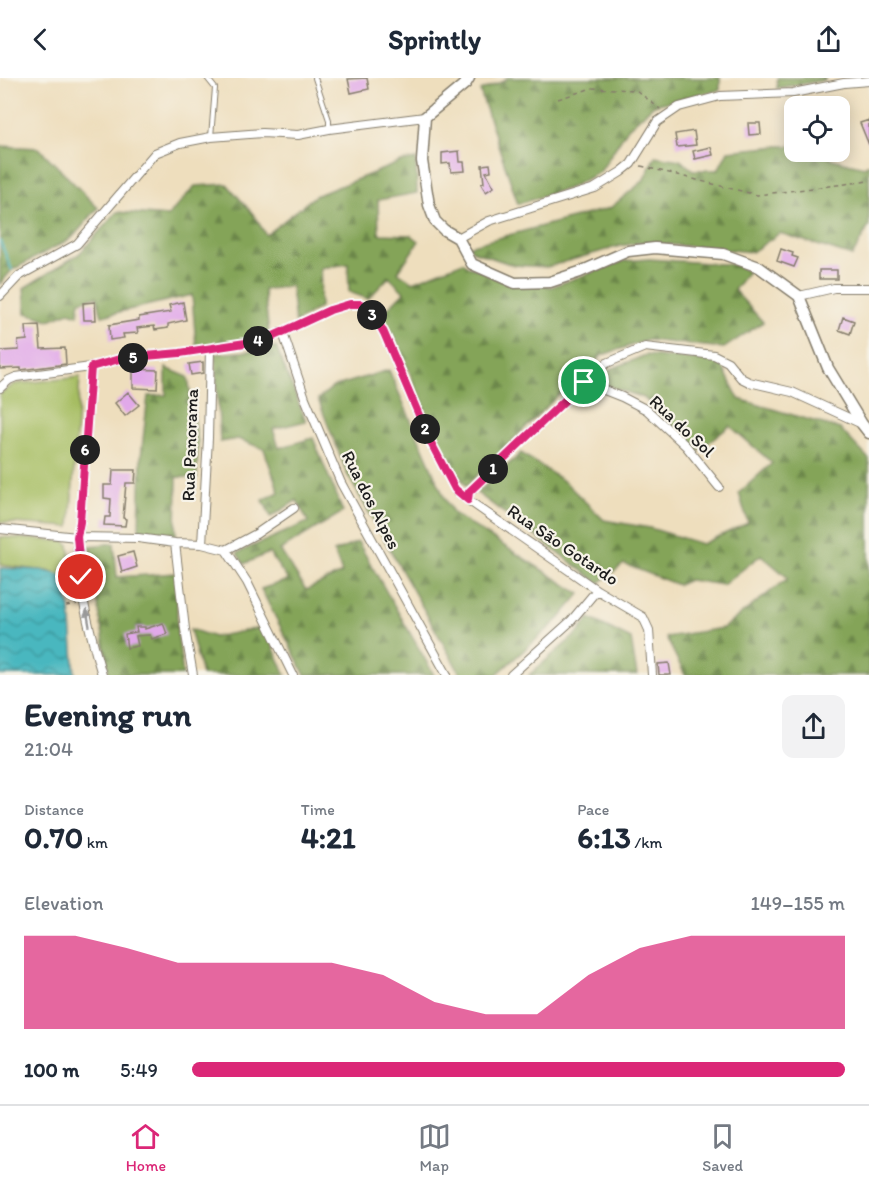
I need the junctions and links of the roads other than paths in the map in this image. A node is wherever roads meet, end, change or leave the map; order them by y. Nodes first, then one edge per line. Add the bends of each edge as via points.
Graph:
1 (207, 78) edge
2 (315, 78) edge
3 (469, 78) edge
4 (869, 81) edge
5 (425, 117) junction
6 (329, 129) junction
7 (211, 137) junction
8 (458, 238) junction
9 (869, 288) edge
10 (0, 296) edge
11 (799, 296) junction
12 (283, 333) junction
13 (210, 348) junction
14 (91, 367) junction
15 (584, 382) junction
16 (0, 388) edge
17 (865, 429) edge
18 (719, 487) dead end
19 (468, 500) junction
20 (294, 508) dead end
21 (0, 529) edge
22 (77, 537) junction
23 (175, 543) junction
24 (202, 544) junction
25 (226, 550) junction
26 (597, 590) junction
27 (102, 675) edge
28 (193, 675) edge
29 (293, 675) edge
30 (447, 675) edge
31 (511, 675) edge
32 (652, 675) edge

1 - 7 lane via 215,88
2 - 6 lane
3 - 5 street
4 - 8 street via 793,93 720,96 679,107 657,122 632,164 595,188 489,220
5 - 6 street
5 - 8 street via 422,161 429,205 435,221
6 - 7 street via 298,135
7 - 10 street via 155,153 77,244 19,276
8 - 11 street via 472,264 515,283 550,282 628,251 655,248 723,254 759,267
9 - 11 street via 834,288
11 - 17 street via 828,368
12 - 13 street, Rua São Gotardo via 265,340
12 - 19 street, Rua São Gotardo via 338,307 361,304 367,308 384,333 455,489
12 - 30 street, Rua dos Alpes via 341,483
13 - 14 street, Rua São Gotardo via 123,358
13 - 24 street, Rua Panorama
14 - 16 street, Rua São Gotardo via 16,377
14 - 22 street
15 - 17 street via 606,363 645,347 714,355 728,362 749,382 792,392
15 - 18 street, Rua do Sol via 647,410 686,446
15 - 19 street via 469,492
19 - 26 street, Rua São Gotardo
20 - 25 street
21 - 22 street
22 - 23 street
27 -> 22 street via 90,633
23 - 24 street
23 - 28 street
24 - 25 street
25 - 29 street via 247,582
26 - 31 street via 571,621
26 - 32 street, Rua São Gotardo via 643,617 649,630

